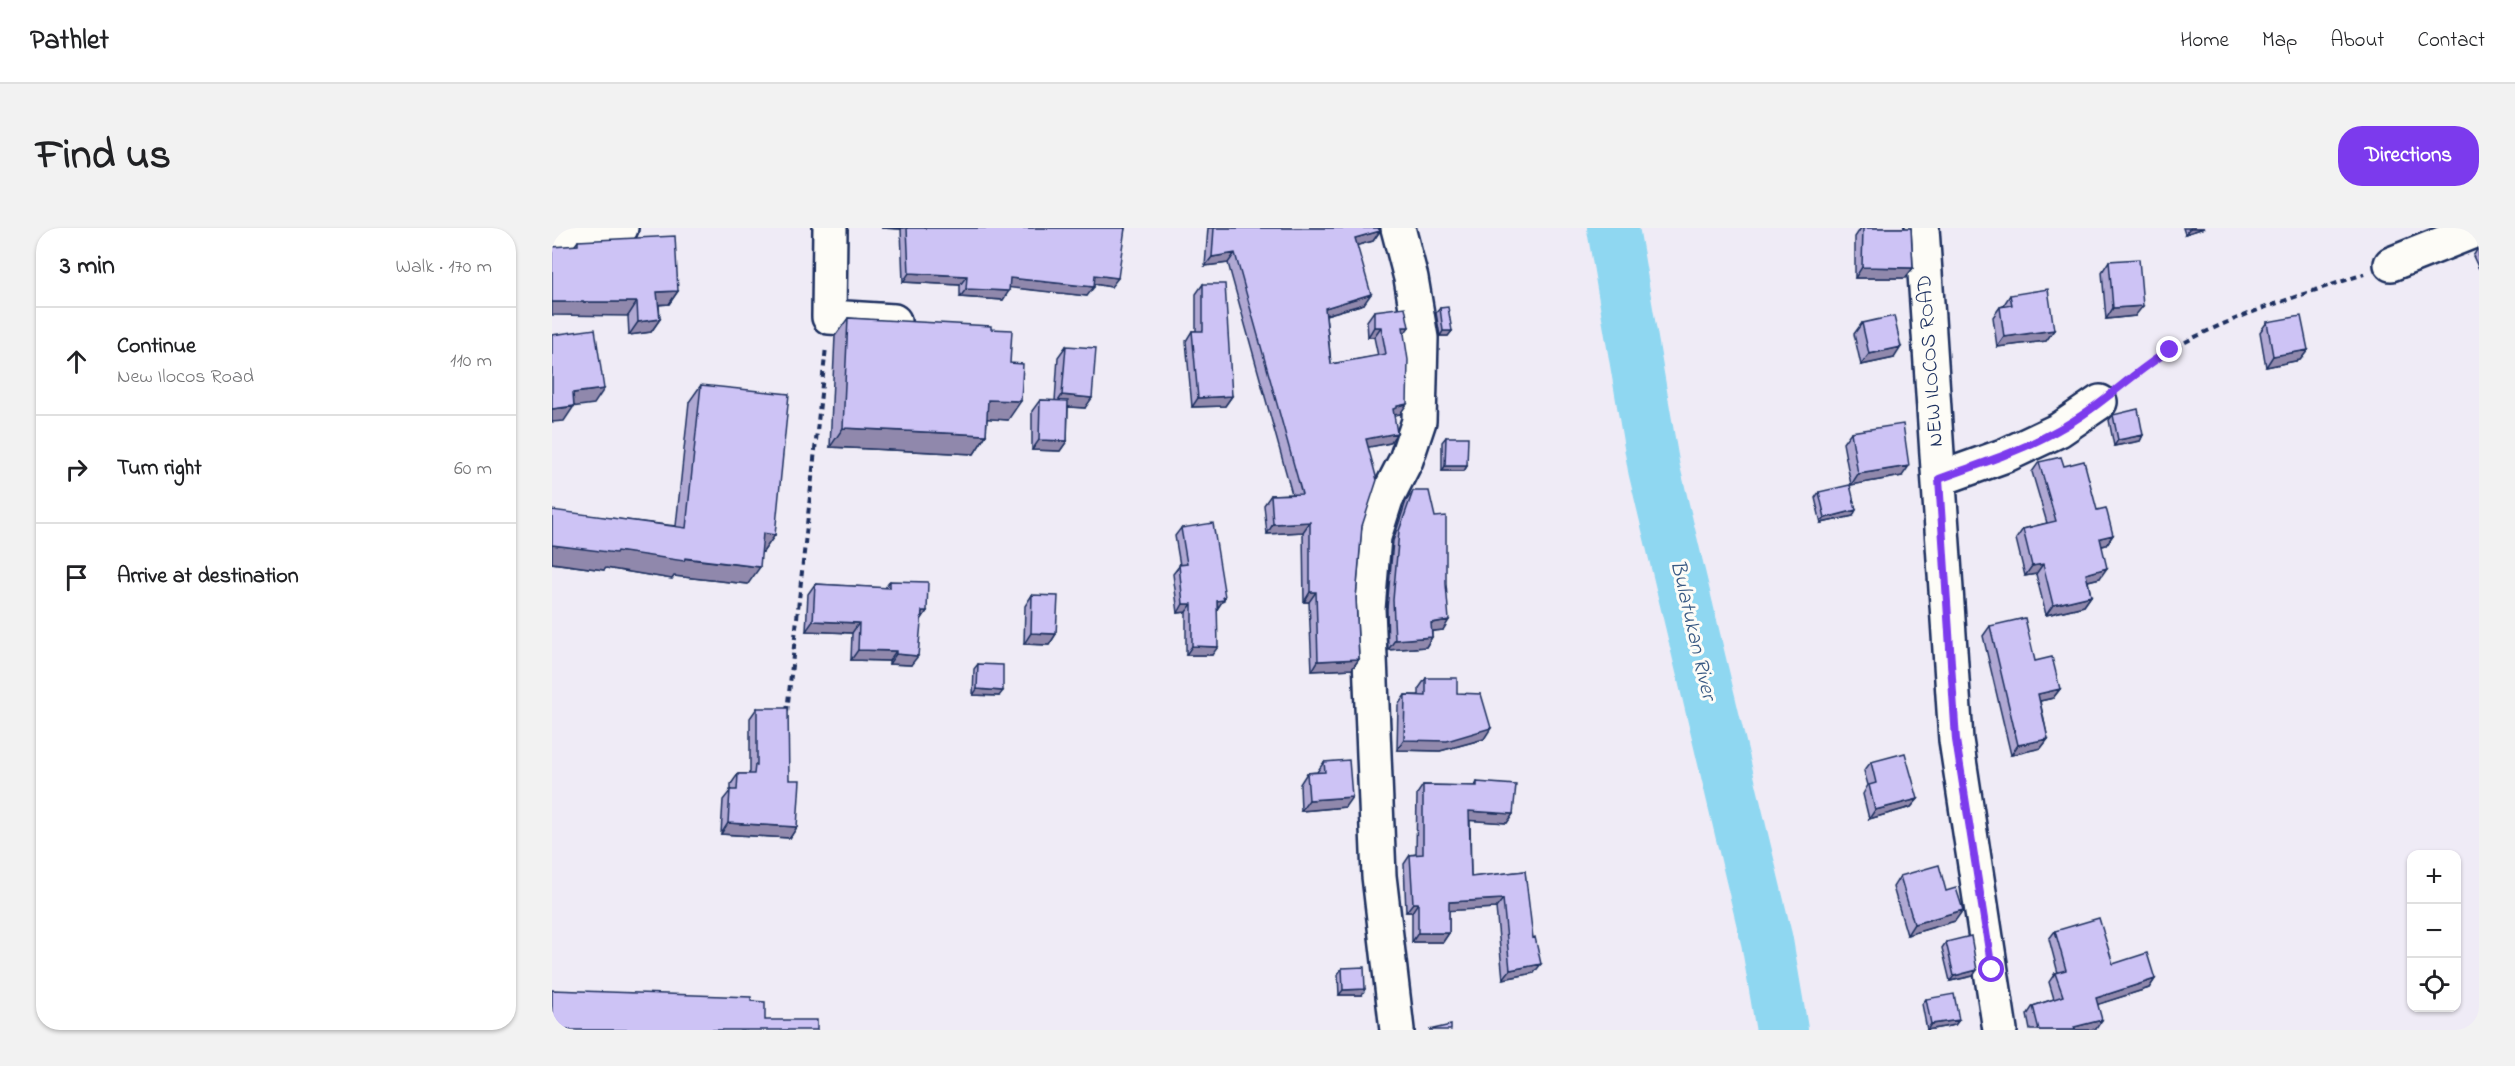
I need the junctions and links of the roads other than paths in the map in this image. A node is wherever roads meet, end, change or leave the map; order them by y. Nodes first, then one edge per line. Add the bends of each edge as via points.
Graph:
1 (621, 228) edge
2 (830, 228) edge
3 (1398, 228) edge
4 (1922, 228) edge
5 (2479, 229) edge
6 (552, 234) edge
7 (2391, 264) road end
8 (923, 323) edge
9 (2100, 402) road end
10 (1939, 479) junction
11 (1397, 1030) edge
12 (2000, 1030) edge

1 - 6 street
2 - 8 street via 829,317
3 - 11 street via 1421,338 1419,421 1374,537 1368,609 1379,876
4 - 10 street, NEW ILOCOS ROAD
5 - 7 street
9 - 10 street via 2059,430 2006,455
10 - 12 street, NEW ILOCOS ROAD via 1956,740

